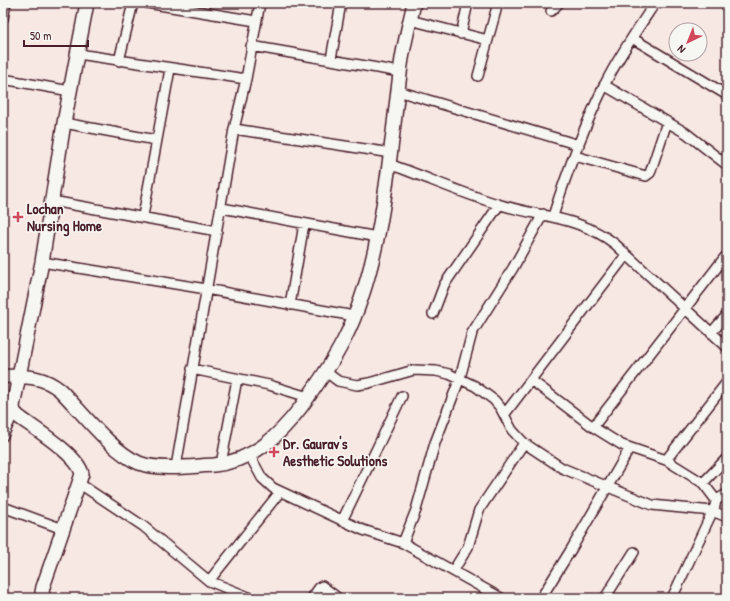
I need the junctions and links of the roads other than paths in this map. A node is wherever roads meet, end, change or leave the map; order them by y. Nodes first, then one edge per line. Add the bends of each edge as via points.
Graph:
1 (6, 3) edge
2 (87, 3) edge
3 (133, 3) edge
4 (147, 3) edge
5 (260, 3) edge
6 (341, 3) edge
7 (414, 3) edge
8 (468, 3) edge
9 (498, 3) edge
10 (559, 3) edge
11 (655, 3) edge
12 (196, 7) edge
13 (550, 11) dead end
14 (3, 19) edge
15 (410, 20) junction
16 (256, 21) junction
17 (461, 34) junction
18 (632, 38) junction
19 (488, 40) junction
20 (251, 46) junction
21 (78, 54) junction
22 (331, 59) junction
23 (119, 61) junction
24 (170, 69) junction
25 (400, 72) junction
26 (478, 76) dead end
27 (3, 79) edge
28 (246, 79) junction
29 (604, 85) junction
30 (70, 91) junction
31 (398, 92) junction
32 (727, 95) edge
33 (667, 122) junction
34 (64, 123) junction
35 (234, 129) junction
36 (156, 140) junction
37 (579, 145) junction
38 (575, 156) junction
39 (390, 158) junction
40 (727, 166) edge
41 (52, 201) junction
42 (499, 205) junction
43 (222, 208) junction
44 (548, 215) junction
45 (143, 216) junction
46 (304, 224) junction
47 (217, 231) junction
48 (377, 237) junction
49 (626, 255) junction
50 (725, 257) dead end
51 (42, 262) junction
52 (206, 289) junction
53 (290, 305) junction
54 (685, 309) junction
55 (433, 314) dead end
56 (727, 315) edge
57 (354, 316) junction
58 (711, 333) junction
59 (727, 348) edge
60 (192, 369) junction
61 (326, 372) junction
62 (3, 376) edge
63 (460, 378) junction
64 (238, 379) junction
65 (531, 380) junction
66 (17, 382) junction
67 (727, 382) edge
68 (402, 396) dead end
69 (308, 397) junction
70 (504, 415) junction
71 (9, 416) edge
72 (592, 427) junction
73 (3, 436) edge
74 (524, 443) junction
75 (630, 448) junction
76 (250, 456) junction
77 (727, 458) edge
78 (666, 460) junction
79 (222, 464) junction
80 (176, 467) junction
81 (703, 483) junction
82 (80, 484) junction
83 (609, 487) junction
84 (280, 492) junction
85 (727, 494) edge
86 (716, 500) junction
87 (3, 507) edge
88 (712, 511) junction
89 (727, 517) edge
90 (342, 521) junction
91 (63, 528) junction
92 (403, 543) junction
93 (634, 552) dead end
94 (453, 571) junction
95 (209, 581) junction
96 (43, 597) edge
97 (251, 598) edge
98 (312, 598) edge
99 (338, 598) edge
100 (499, 598) edge
101 (541, 598) edge
102 (605, 598) edge
103 (672, 598) edge

1 - 14 street
2 - 21 street
3 - 23 street
4 - 12 street
5 - 16 street
6 - 22 street
7 - 15 street
8 - 17 street
9 - 19 street
10 - 13 street
11 - 18 street
12 - 16 street
15 - 17 street
15 - 25 street
16 - 20 street
17 - 19 street
18 - 29 street
18 - 32 street
19 - 26 street
20 - 22 street
20 - 28 street
21 - 23 street
21 - 30 street
22 - 25 street
23 - 24 street
24 - 28 street
24 - 36 street
25 - 31 street
27 - 30 street
28 - 35 street
29 - 33 street
29 - 37 street
30 - 34 street
31 - 37 street
31 - 39 street
33 - 38 street via 650,172 646,176
33 - 40 street via 701,144
34 - 36 street
34 - 41 street
35 - 39 street
35 - 43 street
36 - 45 street
37 - 38 street
38 - 44 street
39 - 42 street
39 - 48 street
41 - 45 street
41 - 51 street
42 - 44 street
42 - 55 street via 444,285
43 - 46 street
43 - 47 street
44 - 49 street via 596,230
44 - 63 street via 472,333
45 - 47 street
46 - 48 street
46 - 53 street
47 - 52 street
48 - 57 street
49 - 54 street
49 - 65 street
50 - 54 street
51 - 52 street
51 - 66 street
52 - 53 street
52 - 60 street
53 - 57 street
54 - 58 street
54 - 72 street
56 - 58 street
57 - 61 street
58 - 59 street
60 - 64 street
60 - 80 street
61 - 63 street via 338,381 357,385 414,370 436,371
61 - 69 street
62 - 66 street
63 - 70 street via 494,400
63 - 92 street via 436,437 416,510
64 - 69 street
64 - 79 street
65 - 70 street
65 - 72 street
66 - 71 street
66 - 80 street via 42,379 51,382 111,443 129,457 140,463
67 - 78 street
68 - 90 street
69 - 76 street via 277,435
70 - 74 street via 512,430
71 - 73 street
71 - 82 street via 66,452 81,469
72 - 75 street
74 - 83 street via 562,468
74 - 94 street via 479,510 468,547
75 - 78 street
75 - 83 street
76 - 79 street
76 - 84 street via 262,478
77 - 81 street
78 - 81 street
79 - 80 street
81 - 86 street
82 - 91 street
82 - 95 street via 143,526
83 - 88 street via 652,505
83 - 101 street
84 - 90 street
84 - 95 street
85 - 86 street
86 - 88 street
87 - 91 street
88 - 89 street
88 - 103 street
90 - 92 street
91 - 96 street via 43,587
92 - 94 street
93 - 102 street
94 - 100 street
95 - 97 street
98 - 99 street via 322,586

